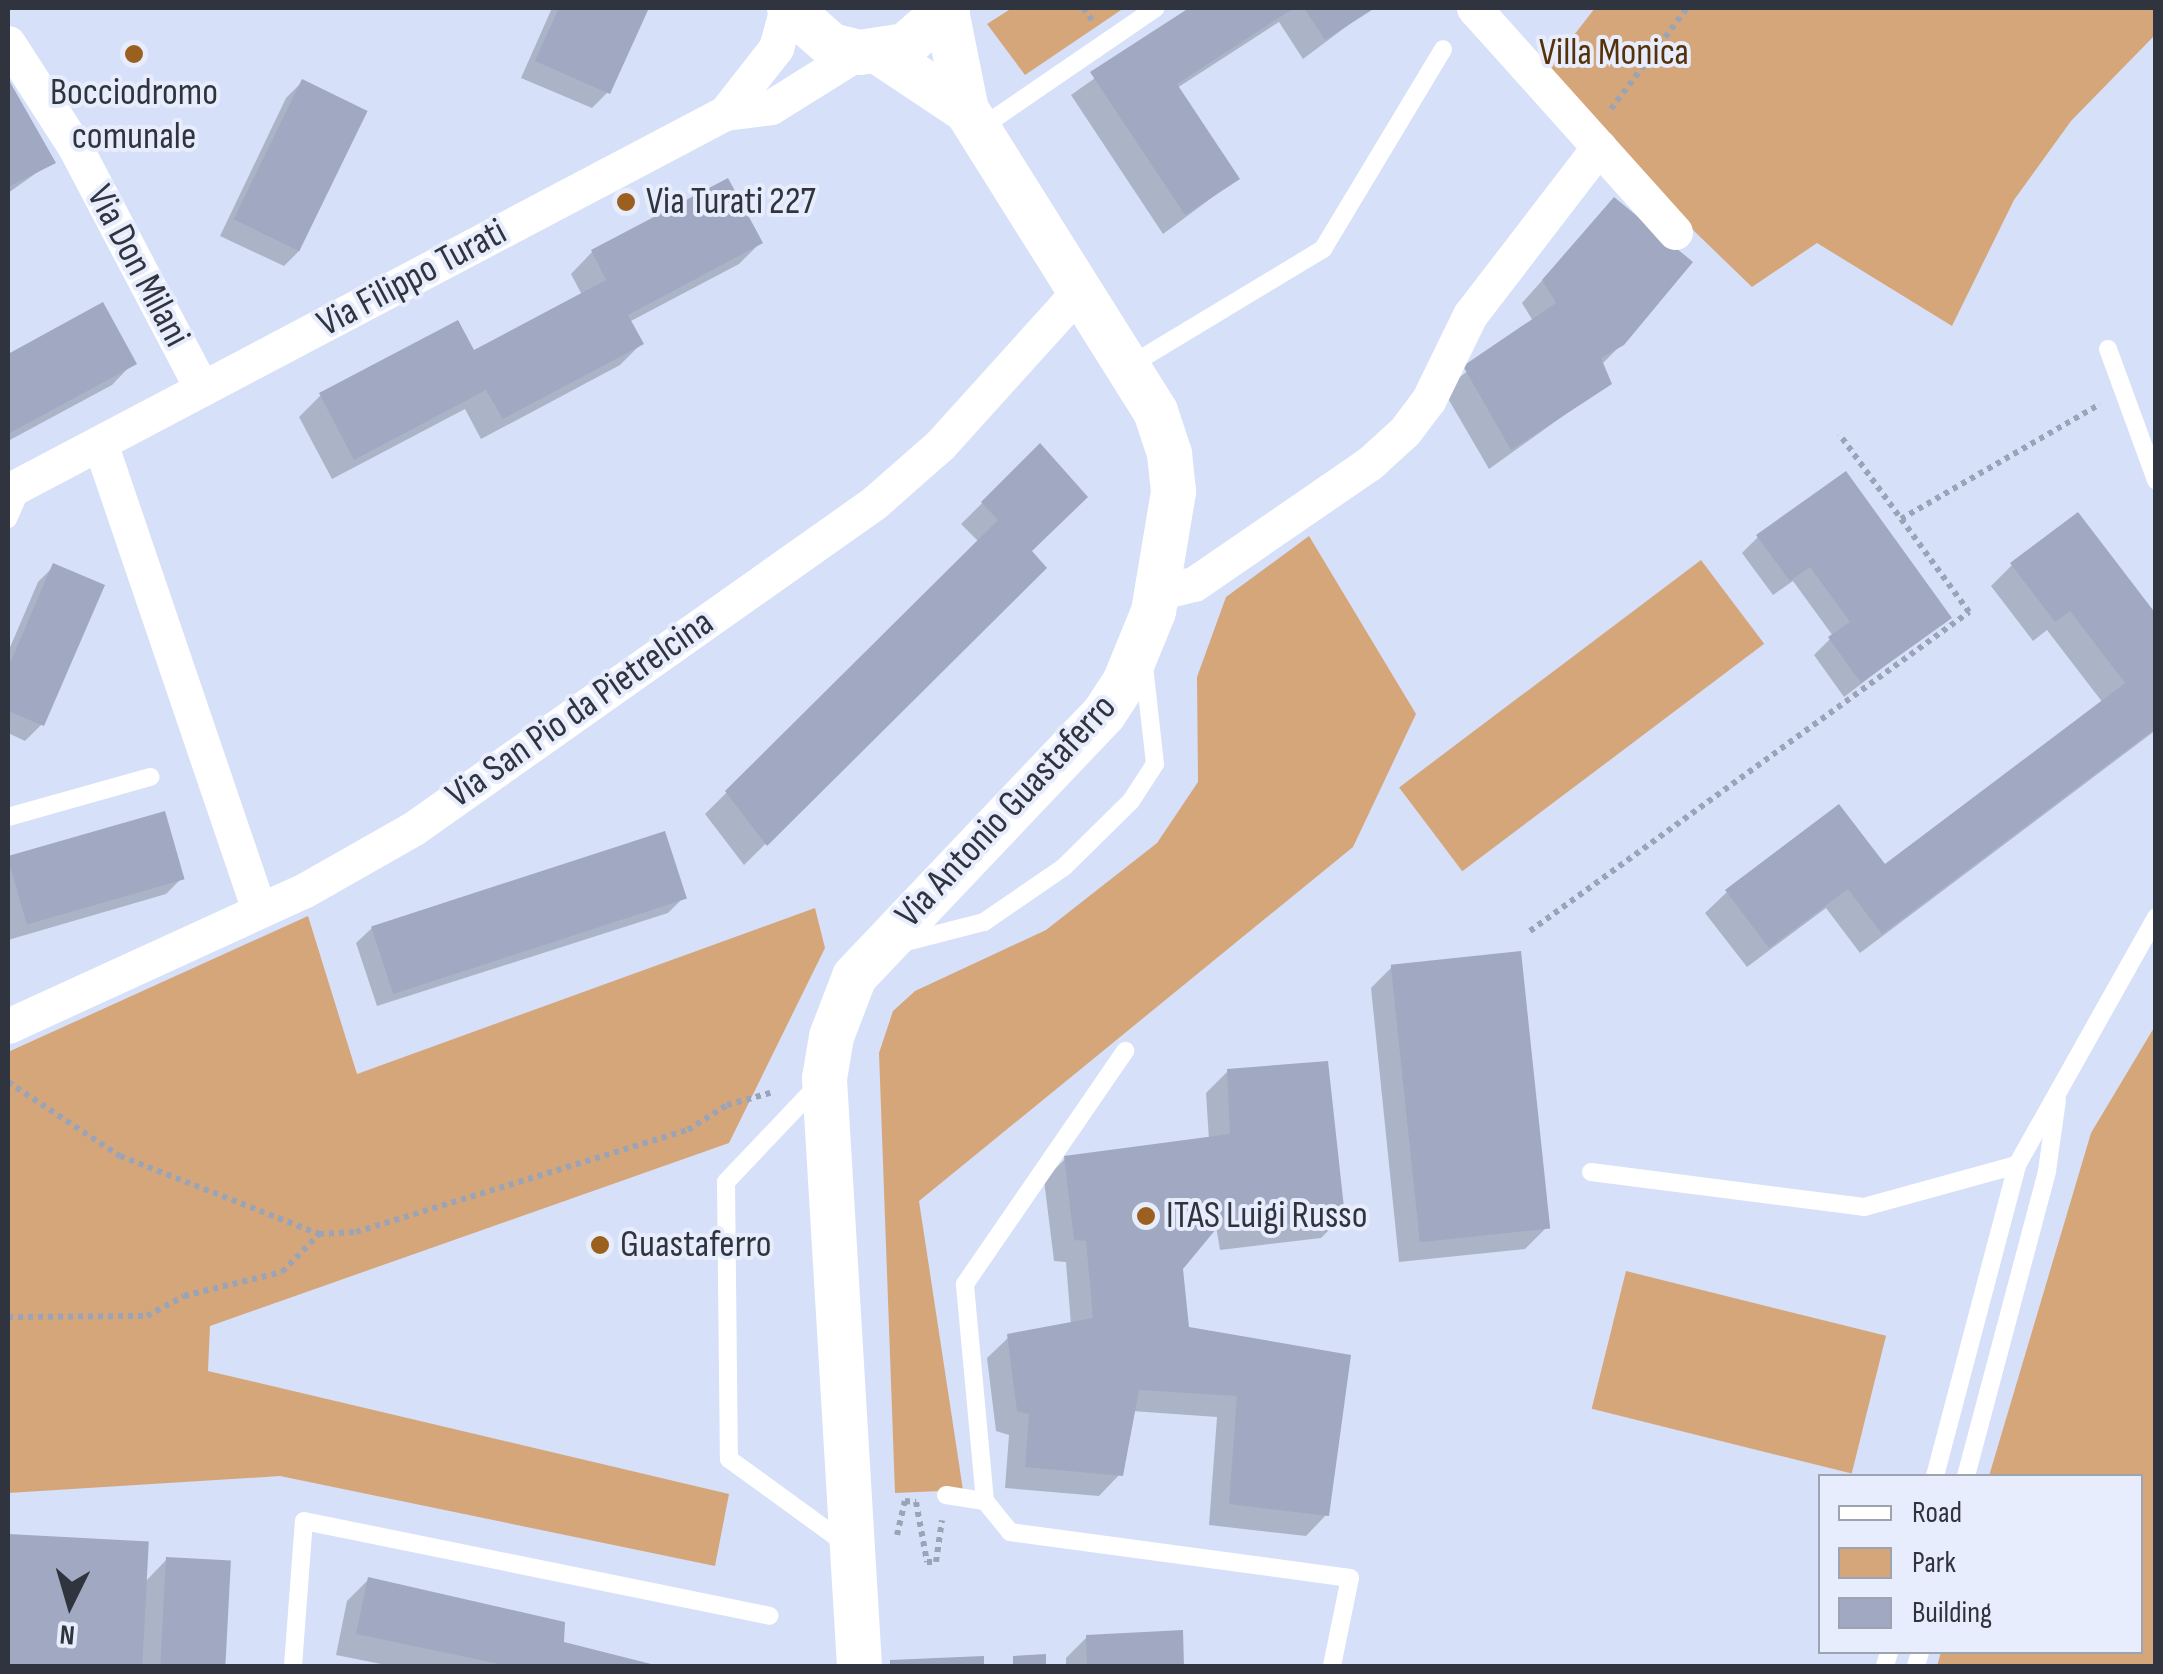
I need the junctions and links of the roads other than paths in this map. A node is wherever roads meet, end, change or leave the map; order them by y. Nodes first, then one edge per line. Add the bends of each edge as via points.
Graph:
1 (788, 8) edge
2 (1156, 8) edge
3 (1474, 8) edge
4 (946, 9) edge
5 (8, 43) edge
6 (1443, 48) dead end
7 (869, 52) junction
8 (726, 113) junction
9 (972, 120) junction
10 (1600, 134) junction
11 (1675, 232) dead end
12 (1081, 289) junction
13 (2108, 349) dead end
14 (1128, 367) junction
15 (202, 389) junction
16 (100, 443) junction
17 (2156, 480) edge
18 (16, 487) edge
19 (8, 519) edge
20 (1157, 592) junction
21 (1142, 648) junction
22 (150, 777) dead end
23 (8, 817) edge
24 (258, 910) junction
25 (2156, 917) edge
26 (877, 949) junction
27 (8, 1026) edge
28 (1125, 1051) dead end
29 (824, 1078) junction
30 (2060, 1085) junction
31 (2017, 1165) junction
32 (1591, 1172) dead end
33 (1936, 1474) edge
34 (1967, 1474) edge
35 (946, 1494) road end
36 (985, 1500) junction
37 (853, 1563) junction
38 (769, 1616) dead end
39 (293, 1666) edge
40 (859, 1666) edge
41 (1332, 1666) edge

1 - 7 street via 831,45
1 - 8 street via 776,48
2 - 9 lane
3 - 10 street
4 - 7 street via 928,31
4 - 9 street
5 - 15 street, Via Don Milani via 75,147
6 - 14 lane via 1322,249
7 - 8 street via 771,106
7 - 9 street
8 - 15 street, Via Filippo Turati
9 - 12 street, Via Antonio Guastaferro
10 - 11 street
10 - 20 street via 1470,316 1405,432 1370,464 1194,584
12 - 14 street, Via Antonio Guastaferro
12 - 24 street, Via San Pio da Pietrelcina via 940,445 874,502 414,828
13 - 17 lane
14 - 20 street, Via Antonio Guastaferro via 1170,453 1173,491
15 - 16 street, Via Filippo Turati
16 - 18 street, Via Filippo Turati
16 - 24 street
18 - 19 lane
20 - 21 street, Via Antonio Guastaferro
21 - 26 street, Via Antonio Guastaferro via 1103,714
21 - 26 lane via 1155,764 1131,801 1064,867 984,922
22 - 23 lane
24 - 27 street, Via San Pio da Pietrelcina
25 - 30 lane
26 - 29 street, Via Antonio Guastaferro via 840,1004
28 - 36 lane via 965,1284
29 - 37 street, Via Antonio Guastaferro
29 - 37 lane via 726,1182 729,1459
30 - 31 lane
30 - 34 lane via 2047,1171
31 - 32 lane via 1864,1207
31 - 33 lane
35 - 36 lane
36 - 41 lane via 1010,1532 1350,1578
37 - 40 street, Via Antonio Guastaferro
38 - 39 lane via 304,1521

